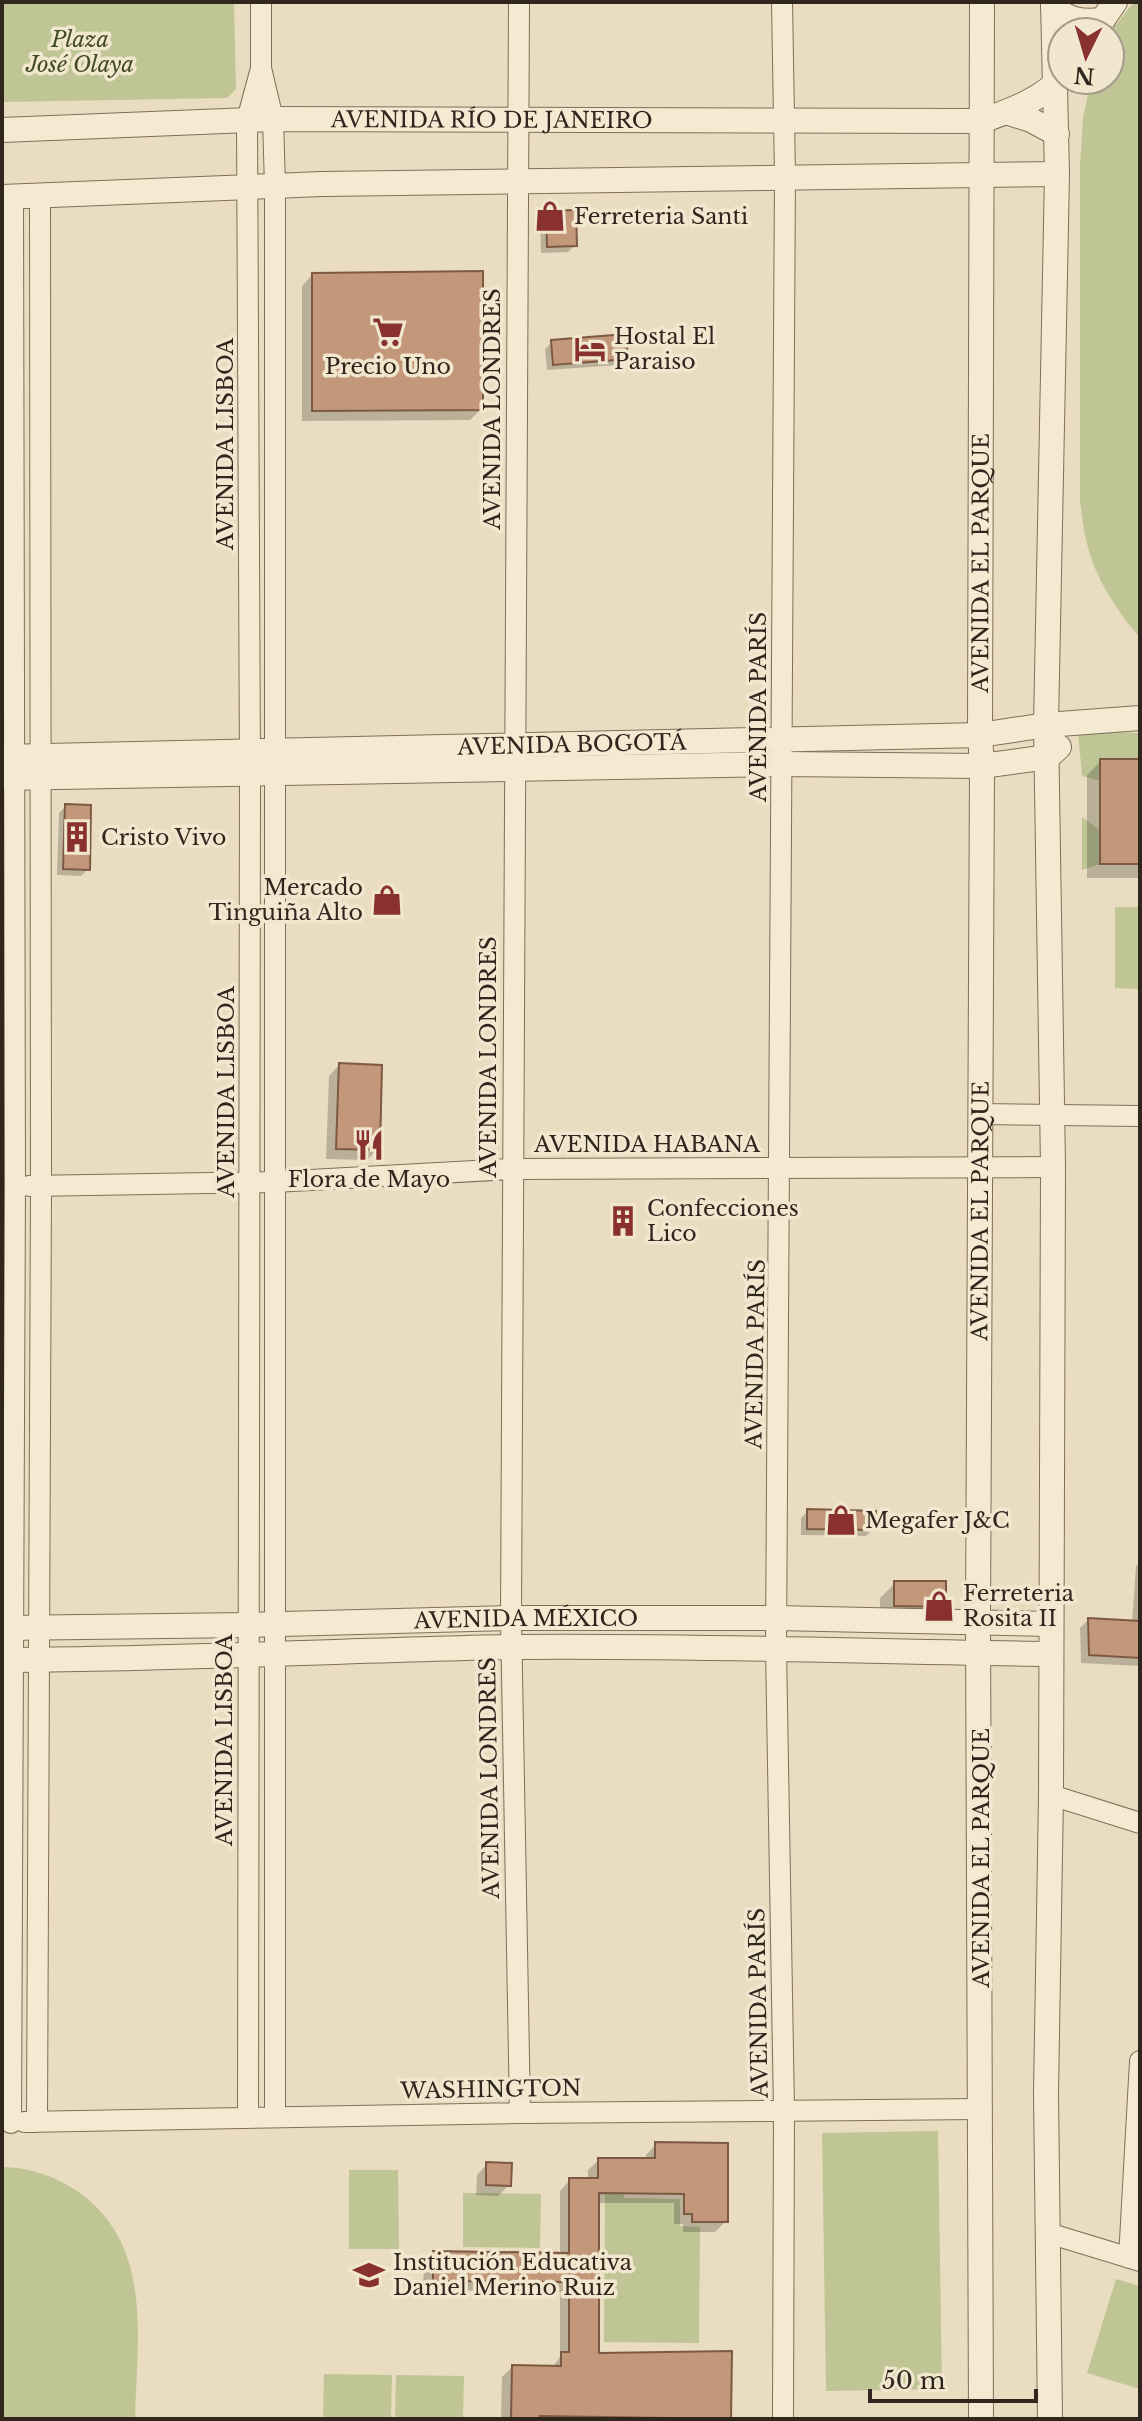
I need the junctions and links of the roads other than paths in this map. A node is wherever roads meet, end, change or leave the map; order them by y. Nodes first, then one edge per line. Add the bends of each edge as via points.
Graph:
1 (261, 2) edge
2 (519, 2) edge
3 (782, 2) edge
4 (982, 2) edge
5 (261, 68) junction
6 (1046, 87) edge
7 (1058, 96) edge
8 (1006, 112) junction
9 (273, 119) junction
10 (247, 120) junction
11 (518, 120) junction
12 (784, 121) junction
13 (982, 121) junction
14 (2, 130) edge
15 (1057, 134) junction
16 (1057, 174) junction
17 (981, 175) junction
18 (785, 176) junction
19 (517, 181) junction
20 (275, 186) junction
21 (248, 187) junction
22 (40, 195) junction
23 (8, 197) edge
24 (1140, 718) edge
25 (1086, 722) junction
26 (1046, 725) junction
27 (980, 735) junction
28 (782, 752) junction
29 (513, 756) junction
30 (1048, 757) junction
31 (250, 762) junction
32 (275, 762) junction
33 (974, 766) junction
34 (40, 767) junction
35 (8, 768) edge
36 (980, 1114) junction
37 (1052, 1115) junction
38 (1140, 1116) edge
39 (979, 1166) junction
40 (780, 1167) junction
41 (1053, 1167) junction
42 (512, 1169) junction
43 (274, 1182) junction
44 (250, 1183) junction
45 (9, 1185) edge
46 (41, 1186) junction
47 (511, 1618) junction
48 (776, 1618) junction
49 (978, 1621) junction
50 (274, 1624) junction
51 (1051, 1624) junction
52 (248, 1625) junction
53 (39, 1627) junction
54 (7, 1628) edge
55 (511, 1647) junction
56 (776, 1648) junction
57 (980, 1653) junction
58 (1051, 1654) junction
59 (248, 1656) junction
60 (275, 1656) junction
61 (8, 1660) edge
62 (40, 1660) junction
63 (1051, 1795) junction
64 (1140, 1823) edge
65 (1140, 2061) edge
66 (980, 2109) junction
67 (784, 2110) junction
68 (520, 2113) junction
69 (275, 2116) junction
70 (248, 2117) junction
71 (37, 2122) junction
72 (6, 2123) edge
73 (1048, 2233) junction
74 (1134, 2259) edge
75 (783, 2419) edge
76 (981, 2419) edge
77 (1050, 2419) edge

1 - 5 street, AVENIDA LISBOA
2 - 11 street, AVENIDA LONDRES
3 - 12 street, AVENIDA PARÍS
4 - 13 street, AVENIDA EL PARQUE
5 - 9 street, AVENIDA LISBOA
5 - 10 street, AVENIDA LISBOA
6 - 8 street
7 - 15 street
8 - 13 street
8 - 15 street
9 - 10 street, AVENIDA RÍO DE JANEIRO
9 - 11 street, AVENIDA RÍO DE JANEIRO
9 - 20 street, AVENIDA LISBOA
10 - 14 street, AVENIDA RÍO DE JANEIRO
10 - 21 street, AVENIDA LISBOA
11 - 12 street, AVENIDA RÍO DE JANEIRO
11 - 19 street, AVENIDA LONDRES
12 - 13 street, AVENIDA RÍO DE JANEIRO
12 - 18 street, AVENIDA PARÍS
13 - 17 street, AVENIDA EL PARQUE
15 - 16 street
16 - 17 street
16 - 26 street
17 - 18 street
17 - 27 street, AVENIDA EL PARQUE
18 - 19 street
18 - 28 street, AVENIDA PARÍS
19 - 20 street
19 - 29 street, AVENIDA LONDRES
20 - 21 street
20 - 32 street, AVENIDA LISBOA
21 - 22 street
21 - 31 street, AVENIDA LISBOA
22 - 23 street
22 - 34 street
23 - 35 street
24 - 25 street, AVENIDA BOGOTÁ
25 - 26 street, AVENIDA BOGOTÁ
25 - 30 street
26 - 27 street, AVENIDA BOGOTÁ
26 - 30 street
27 - 28 street, AVENIDA BOGOTÁ
27 - 33 street, AVENIDA EL PARQUE
28 - 29 street, AVENIDA BOGOTÁ
28 - 33 street, AVENIDA BOGOTÁ
28 - 40 street, AVENIDA PARÍS
29 - 32 street, AVENIDA BOGOTÁ
29 - 42 street, AVENIDA LONDRES
30 - 33 street, AVENIDA BOGOTÁ
30 - 37 street
31 - 32 street, AVENIDA BOGOTÁ
31 - 34 street, AVENIDA BOGOTÁ
31 - 44 street, AVENIDA LISBOA
32 - 43 street, AVENIDA LISBOA
33 - 36 street, AVENIDA EL PARQUE
34 - 35 street, AVENIDA BOGOTÁ
34 - 46 street
35 - 45 street
36 - 37 street
36 - 39 street, AVENIDA EL PARQUE
37 - 38 street
37 - 41 street
39 - 40 street, AVENIDA HABANA
39 - 41 street, AVENIDA HABANA
39 - 49 street, AVENIDA EL PARQUE
40 - 42 street, AVENIDA HABANA
40 - 48 street, AVENIDA PARÍS
41 - 51 street
42 - 43 street, AVENIDA HABANA
42 - 47 street, AVENIDA LONDRES
43 - 44 street, AVENIDA HABANA
43 - 50 street, AVENIDA LISBOA
44 - 46 street, AVENIDA HABANA
44 - 52 street, AVENIDA LISBOA
45 - 46 street, AVENIDA HABANA
45 - 54 street
46 - 53 street
47 - 48 street, AVENIDA MÉXICO
47 - 50 street, AVENIDA MÉXICO
47 - 55 street, AVENIDA LONDRES
48 - 49 street, AVENIDA MÉXICO
48 - 56 street, AVENIDA PARÍS
49 - 51 street, AVENIDA MÉXICO
49 - 57 street, AVENIDA EL PARQUE
50 - 52 street, AVENIDA MÉXICO
50 - 60 street, AVENIDA LISBOA
51 - 58 street
52 - 53 street, AVENIDA MÉXICO
52 - 59 street, AVENIDA LISBOA
53 - 54 street, AVENIDA MÉXICO
53 - 62 street
54 - 61 street
55 - 56 street, AVENIDA MÉXICO
55 - 60 street, AVENIDA MÉXICO
55 - 68 street, AVENIDA LONDRES
56 - 57 street, AVENIDA MÉXICO
56 - 67 street, AVENIDA PARÍS
57 - 58 street, AVENIDA MÉXICO
57 - 66 street, AVENIDA EL PARQUE
58 - 63 street
59 - 60 street, AVENIDA MÉXICO
59 - 62 street, AVENIDA MÉXICO
59 - 70 street, AVENIDA LISBOA
60 - 69 street, AVENIDA LISBOA
61 - 62 street, AVENIDA MÉXICO
61 - 72 street
62 - 71 street
63 - 64 street
63 - 73 street
65 - 74 street
66 - 67 street, WASHINGTON
66 - 76 street, AVENIDA EL PARQUE
67 - 68 street, WASHINGTON
67 - 75 street, AVENIDA PARÍS
68 - 69 street, WASHINGTON
69 - 70 street, WASHINGTON
70 - 71 street, WASHINGTON
71 - 72 street, WASHINGTON
73 - 74 street
73 - 77 street

